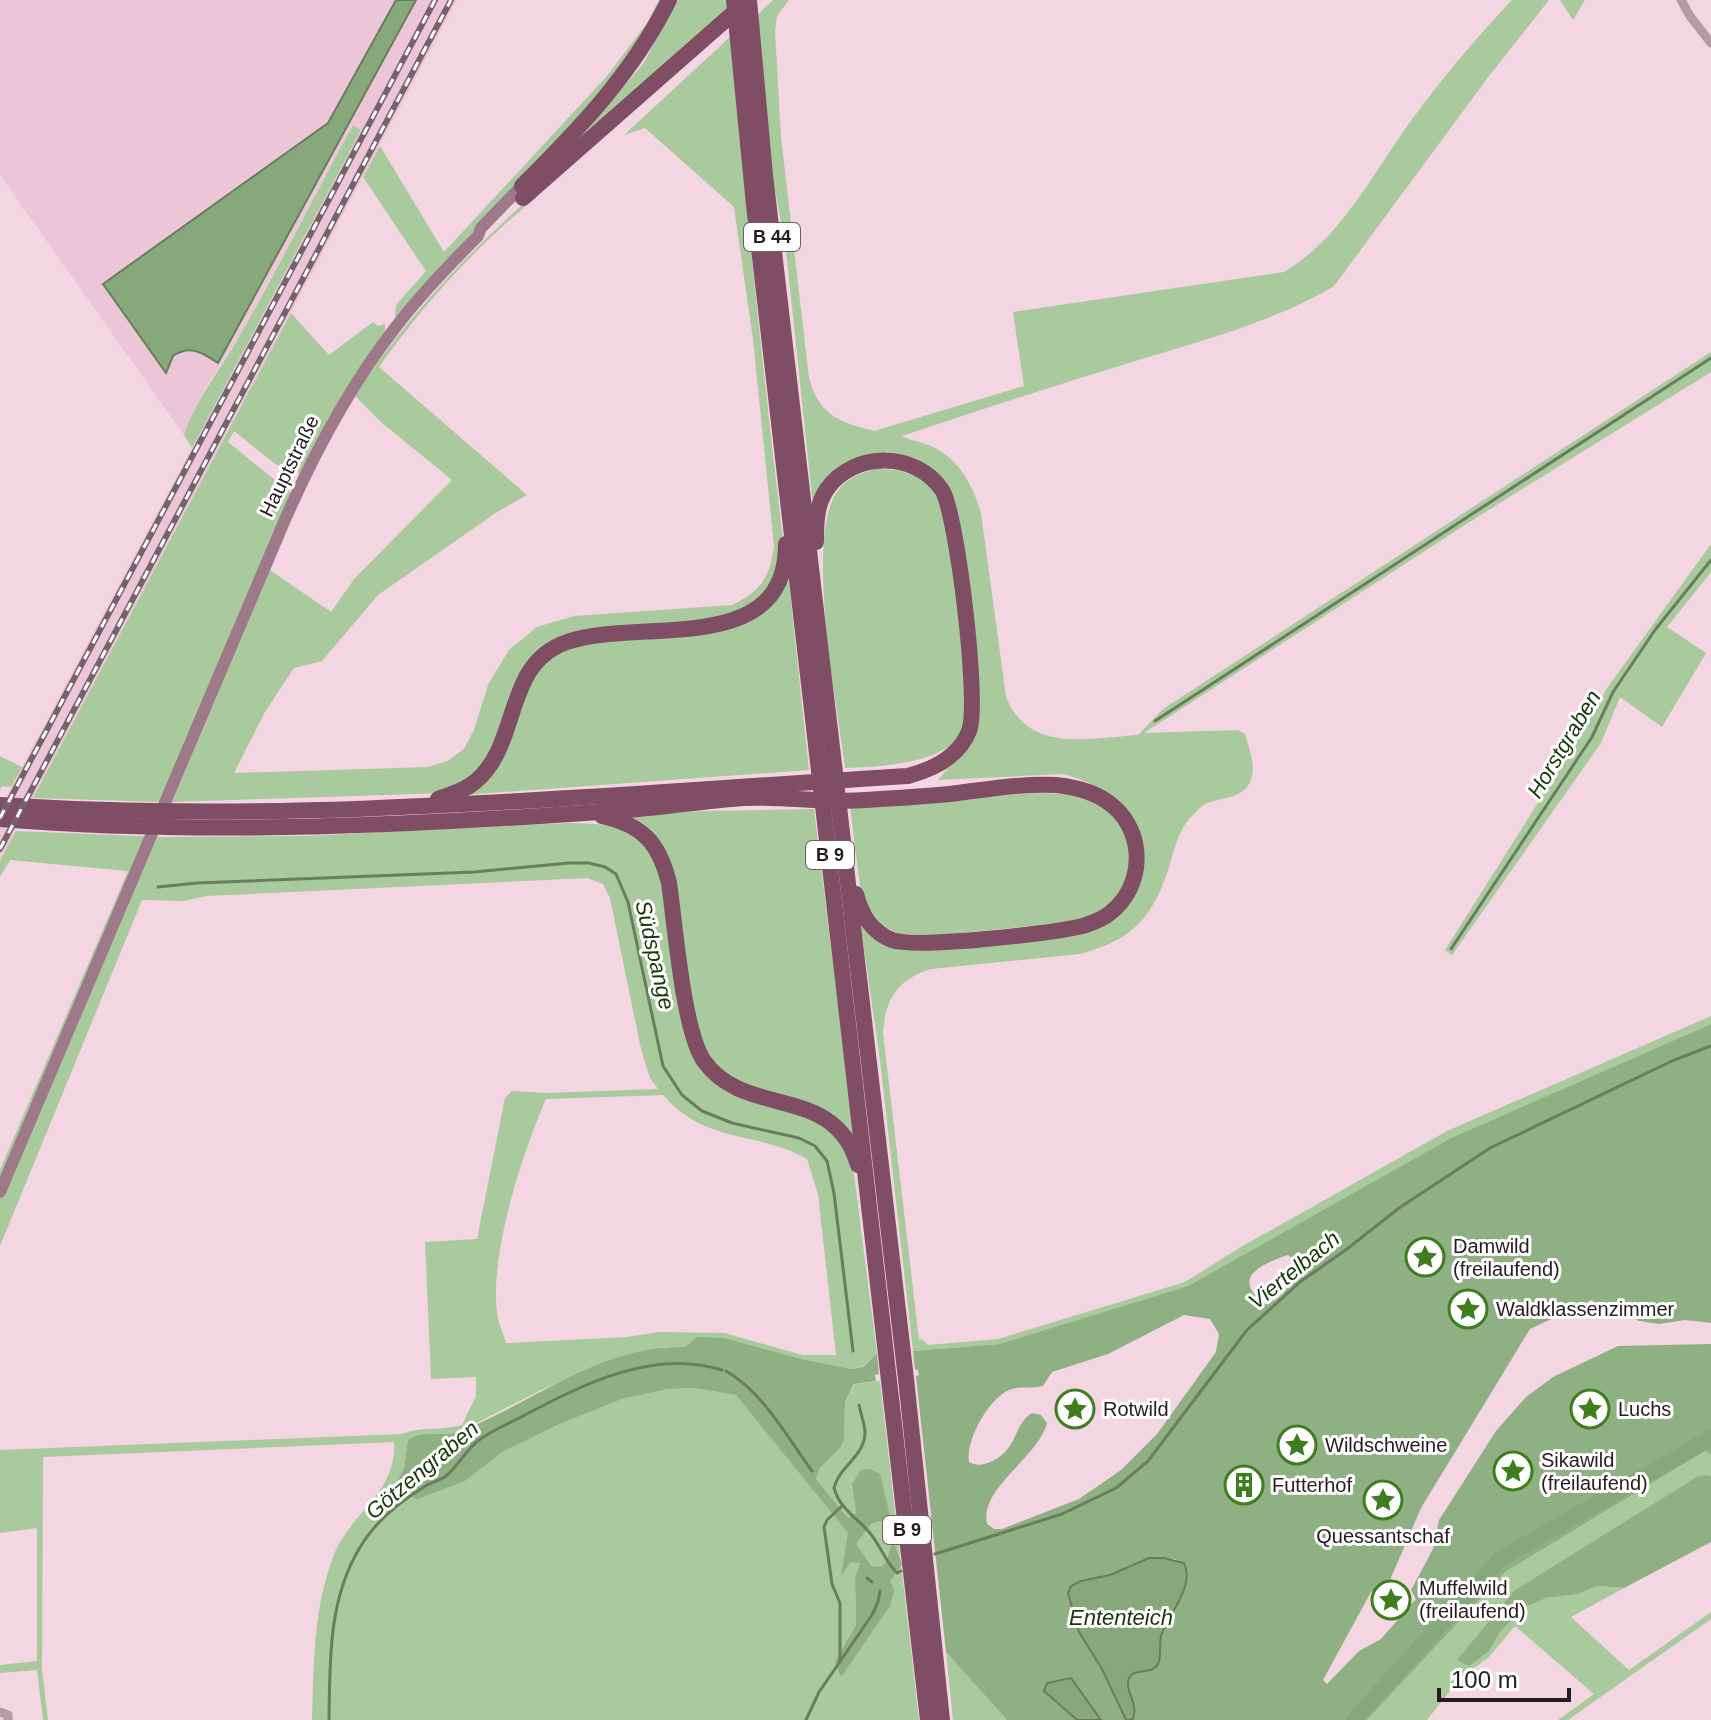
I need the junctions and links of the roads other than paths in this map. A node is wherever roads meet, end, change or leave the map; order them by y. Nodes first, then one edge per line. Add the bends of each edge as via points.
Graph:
1 (669, 0) edge
2 (734, 0) edge
3 (749, 0) edge
4 (1681, 0) edge
5 (1711, 43) edge
6 (520, 195) junction
7 (790, 508) junction
8 (811, 567) junction
9 (806, 790) junction
10 (0, 805) edge
11 (421, 806) junction
12 (584, 813) junction
13 (25, 814) junction
14 (0, 819) edge
15 (190, 820) junction
16 (846, 861) junction
17 (0, 1192) edge
18 (869, 1202) junction
19 (0, 1712) edge
20 (8, 1720) edge
21 (928, 1720) edge
22 (942, 1720) edge

1 - 6 highway via 608,95
2 - 7 highway, B 44
3 - 6 highway
3 - 8 highway, B 44
4 - 5 street
6 - 17 main road, Hauptstraße via 481,228 395,327 312,460
7 - 11 highway via 783,575 757,610 728,622 578,639 549,651 525,677 500,745 482,776 463,790
7 - 18 highway, B 9
8 - 9 highway via 822,497 849,470 875,461 905,463 933,479 953,518 973,719 954,754 930,769
8 - 16 highway, B 9
9 - 11 highway
9 - 12 highway
9 - 16 highway via 855,801 1057,785 1111,805 1128,822 1136,844 1136,869 1124,898 1099,921 920,944 895,941 869,924
10 - 13 highway
11 - 15 highway
12 - 15 highway via 367,825
12 - 18 highway via 630,825 659,852 669,883 692,1032 703,1059 735,1087 806,1108 835,1124 852,1147
13 - 14 highway
13 - 15 highway
16 - 22 highway, B 9
18 - 21 highway, B 9
19 - 20 street

